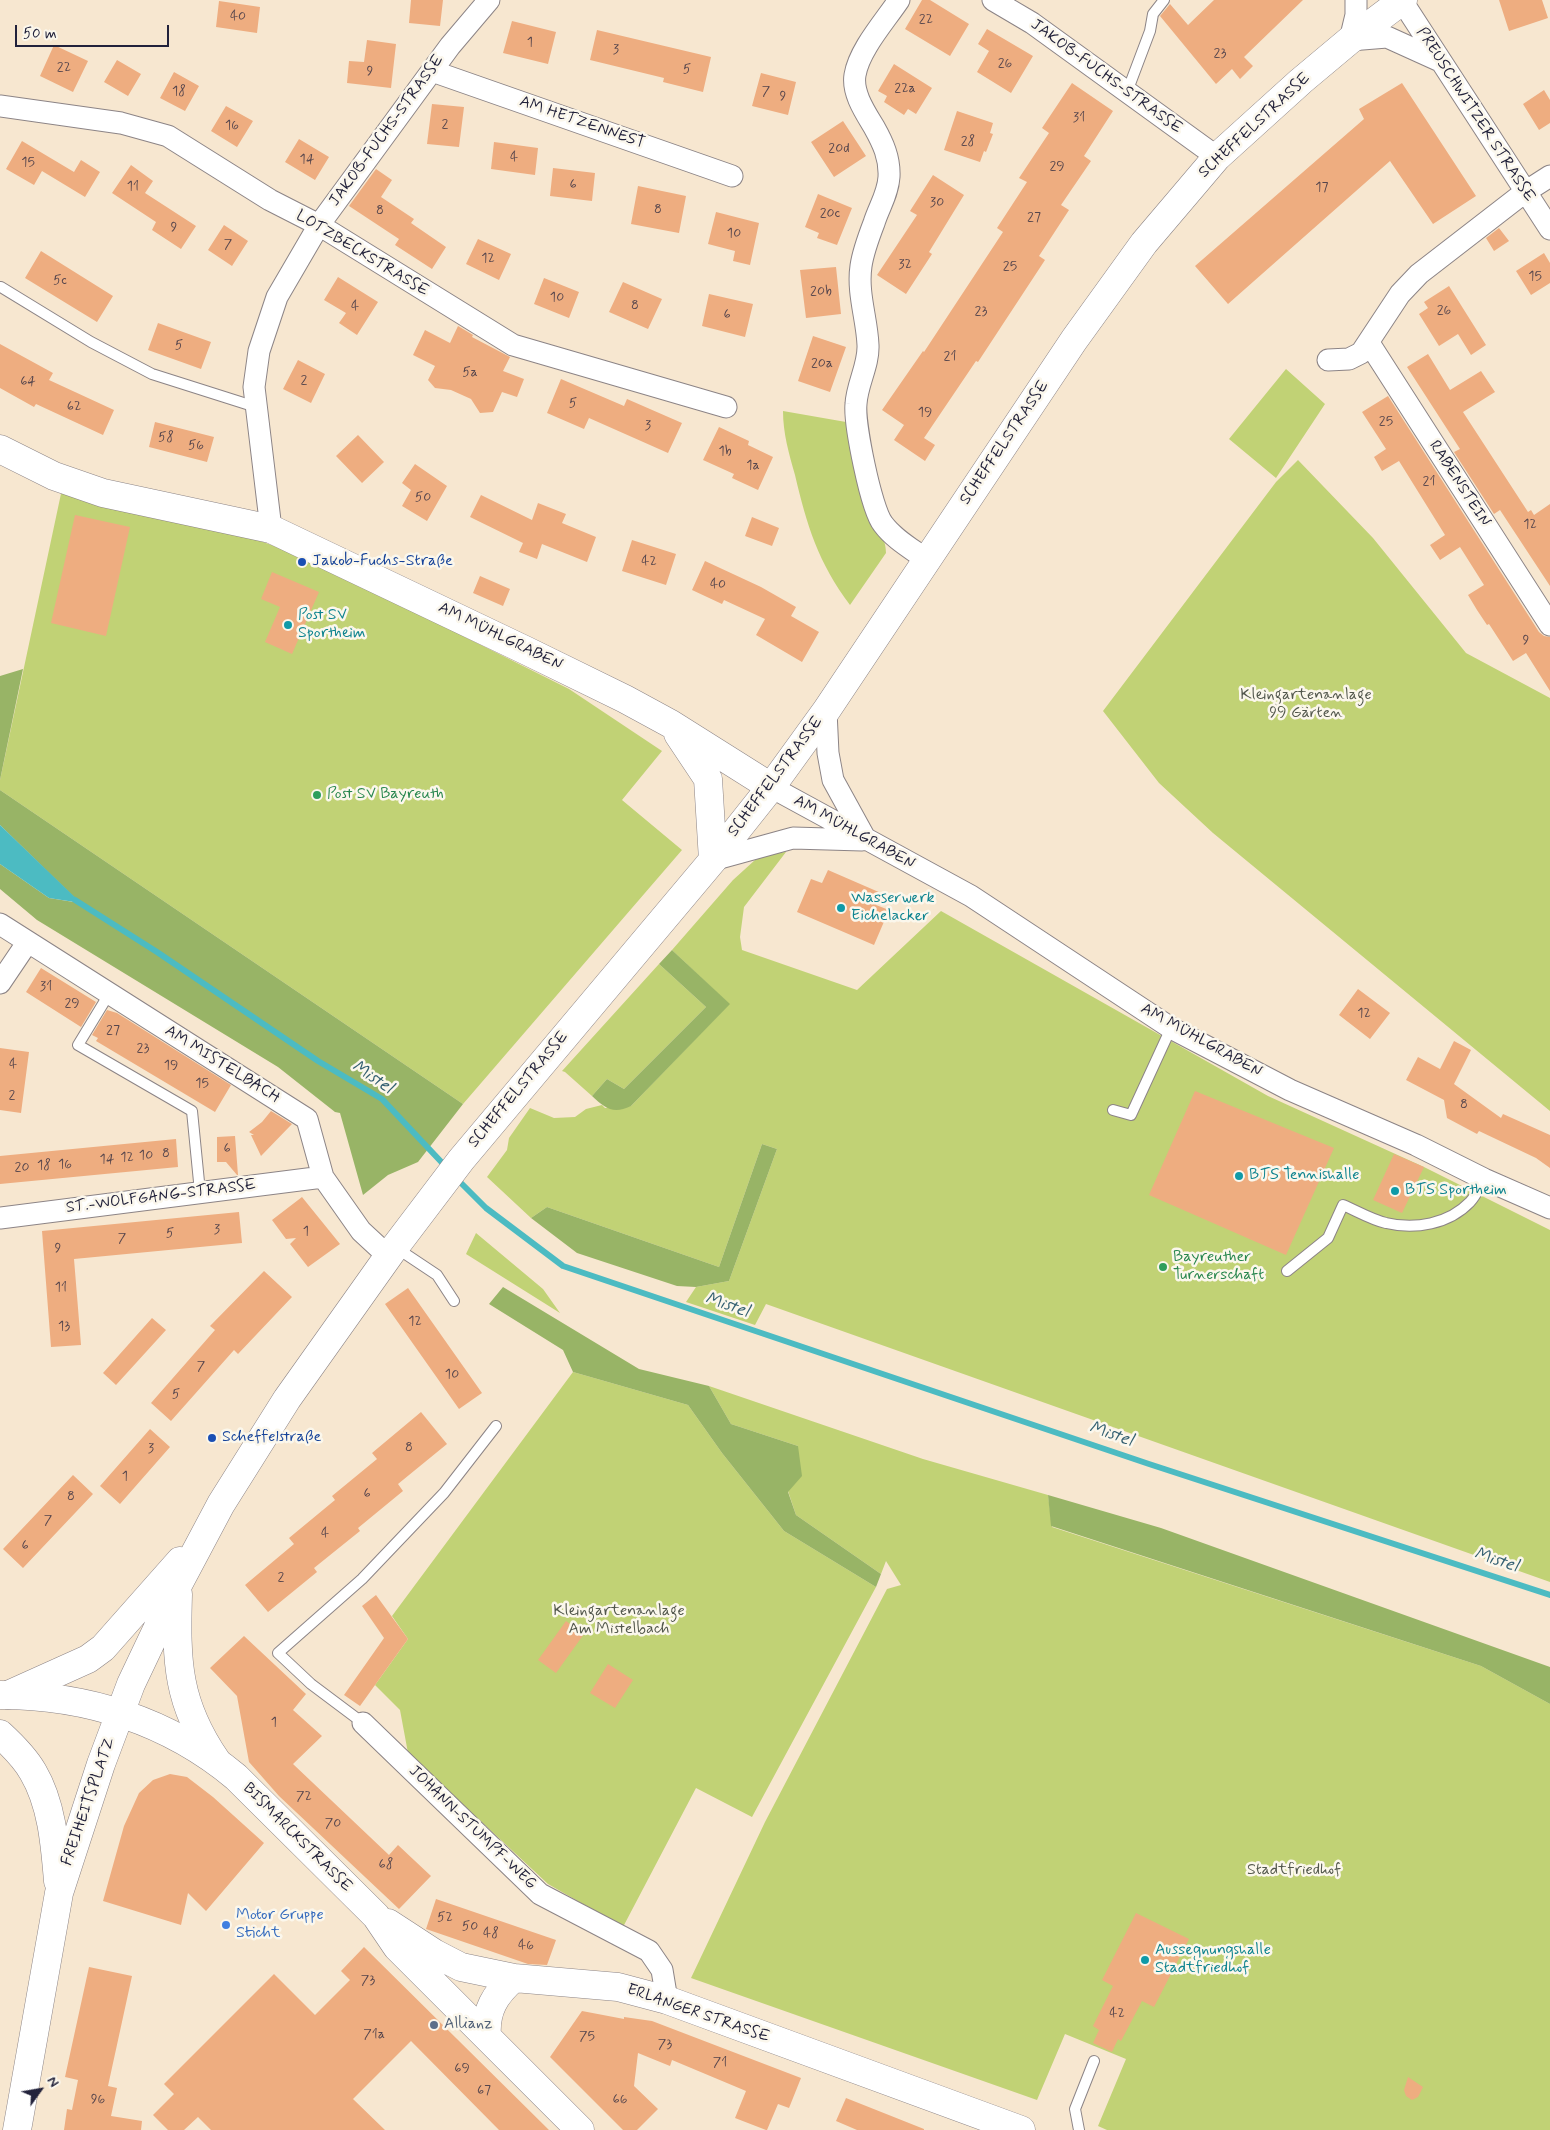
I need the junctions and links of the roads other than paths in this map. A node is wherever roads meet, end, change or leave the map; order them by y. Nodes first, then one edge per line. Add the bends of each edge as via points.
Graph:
1 (489, 0) edge
2 (898, 0) edge
3 (993, 0) edge
4 (1164, 0) edge
5 (1356, 0) edge
6 (1402, 0) edge
7 (1350, 40) junction
8 (1441, 62) junction
9 (432, 71) junction
10 (1127, 92) junction
11 (0, 106) edge
12 (1217, 157) junction
13 (732, 176) dead end
14 (1550, 176) edge
15 (1525, 192) junction
16 (318, 225) junction
17 (1550, 229) edge
18 (2, 287) dead end
19 (1369, 343) junction
20 (1328, 360) dead end
21 (256, 407) junction
22 (726, 407) dead end
23 (0, 449) edge
24 (271, 529) junction
25 (927, 560) junction
26 (1550, 625) edge
27 (826, 712) junction
28 (671, 724) junction
29 (771, 787) junction
30 (866, 840) junction
31 (713, 860) junction
32 (0, 924) edge
33 (28, 943) junction
34 (0, 983) edge
35 (109, 994) junction
36 (1171, 1028) junction
37 (1113, 1110) dead end
38 (323, 1177) junction
39 (1484, 1179) junction
40 (200, 1192) junction
41 (1550, 1208) edge
42 (0, 1218) edge
43 (391, 1251) junction
44 (1287, 1270) dead end
45 (454, 1301) dead end
46 (496, 1426) dead end
47 (202, 1538) junction
48 (179, 1583) junction
49 (4, 1695) edge
50 (120, 1712) junction
51 (363, 1723) joint
52 (0, 1734) edge
53 (216, 1760) junction
54 (59, 1892) junction
55 (376, 1916) junction
56 (514, 1978) junction
57 (667, 2000) junction
58 (487, 2036) junction
59 (1094, 2061) dead end
60 (17, 2130) edge
61 (580, 2130) edge
62 (1021, 2130) edge
63 (1079, 2130) edge

1 - 9 street, JAKOB-FUCHS-STRASSE
2 - 25 street via 862,55 855,75 860,102 884,145 889,163 886,193 861,265 868,345 858,389 856,416 876,513 892,534
3 - 10 street, JAKOB-FUCHS-STRASSE via 1032,23
4 - 10 lane via 1153,14 1150,31
5 - 7 street
6 - 7 main road, SCHEFFELSTRASSE
6 - 8 street, PREUSCHWITZER STRASSE
7 - 8 street via 1387,37
7 - 12 main road, SCHEFFELSTRASSE
8 - 15 street, PREUSCHWITZER STRASSE
9 - 13 street, AM HETZENNEST
9 - 16 street, JAKOB-FUCHS-STRASSE
10 - 12 street, JAKOB-FUCHS-STRASSE
11 - 16 street, LOTZBECKSTRASSE via 121,122 168,136 270,200
12 - 25 main road, SCHEFFELSTRASSE via 1115,282
14 - 15 street
15 - 17 street, PREUSCHWITZER STRASSE
15 - 19 street via 1420,274 1384,315
16 - 21 street, JAKOB-FUCHS-STRASSE via 272,309 255,370
16 - 22 street, LOTZBECKSTRASSE via 513,345
18 - 21 lane via 91,342 152,374
19 - 20 street via 1361,353 1349,359
19 - 26 street, RABENSTEIN
21 - 24 street, JAKOB-FUCHS-STRASSE
23 - 24 main road, AM MÜHLGRABEN via 54,476 103,493
24 - 28 main road, AM MÜHLGRABEN via 566,669
25 - 27 main road, SCHEFFELSTRASSE
27 - 29 main road, SCHEFFELSTRASSE
27 - 30 street via 833,780
28 - 29 main road, AM MÜHLGRABEN
28 - 31 main road via 708,779
29 - 30 street, AM MÜHLGRABEN
29 - 31 main road, SCHEFFELSTRASSE
30 - 31 street via 793,838
30 - 36 street, AM MÜHLGRABEN via 971,896
31 - 43 main road, SCHEFFELSTRASSE via 462,1160
32 - 33 street, AM MISTELBACH
33 - 34 street
33 - 35 street, AM MISTELBACH
35 - 38 street, AM MISTELBACH via 307,1119
35 - 40 lane via 78,1045 192,1112
36 - 37 lane via 1131,1115
36 - 39 street, AM MÜHLGRABEN via 1290,1090 1416,1145
38 - 40 street, ST.-WOLFGANG-STRASSE
38 - 43 street, AM MISTELBACH via 361,1231
39 - 41 street, AM MÜHLGRABEN
39 - 44 lane via 1464,1207 1447,1218 1423,1226 1386,1223 1343,1205 1328,1238
40 - 42 street, ST.-WOLFGANG-STRASSE
43 - 45 lane via 437,1275
43 - 47 main road, SCHEFFELSTRASSE via 287,1399
46 - 51 lane via 444,1493 362,1579 278,1653 311,1684
47 - 48 main road, SCHEFFELSTRASSE
47 - 49 main road via 102,1648 88,1659
48 - 50 main road, FREIHEITSPLATZ
48 - 53 main road via 176,1651 181,1686 196,1727
49 - 50 main road via 59,1698
50 - 53 main road via 167,1732
50 - 54 main road, FREIHEITSPLATZ
51 - 57 street, JOHANN-STUMPF-WEG via 540,1894 649,1951 662,1970
52 - 54 main road via 33,1772 47,1808
53 - 55 main road, BISMARCKSTRASSE
54 - 60 main road
55 - 56 main road, ERLANGER STRASSE via 448,1961
55 - 58 main road via 397,1947
56 - 57 main road, ERLANGER STRASSE via 618,1987
56 - 58 main road via 502,1988 488,2013
57 - 62 main road, ERLANGER STRASSE
58 - 61 main road
59 - 63 lane via 1075,2109

